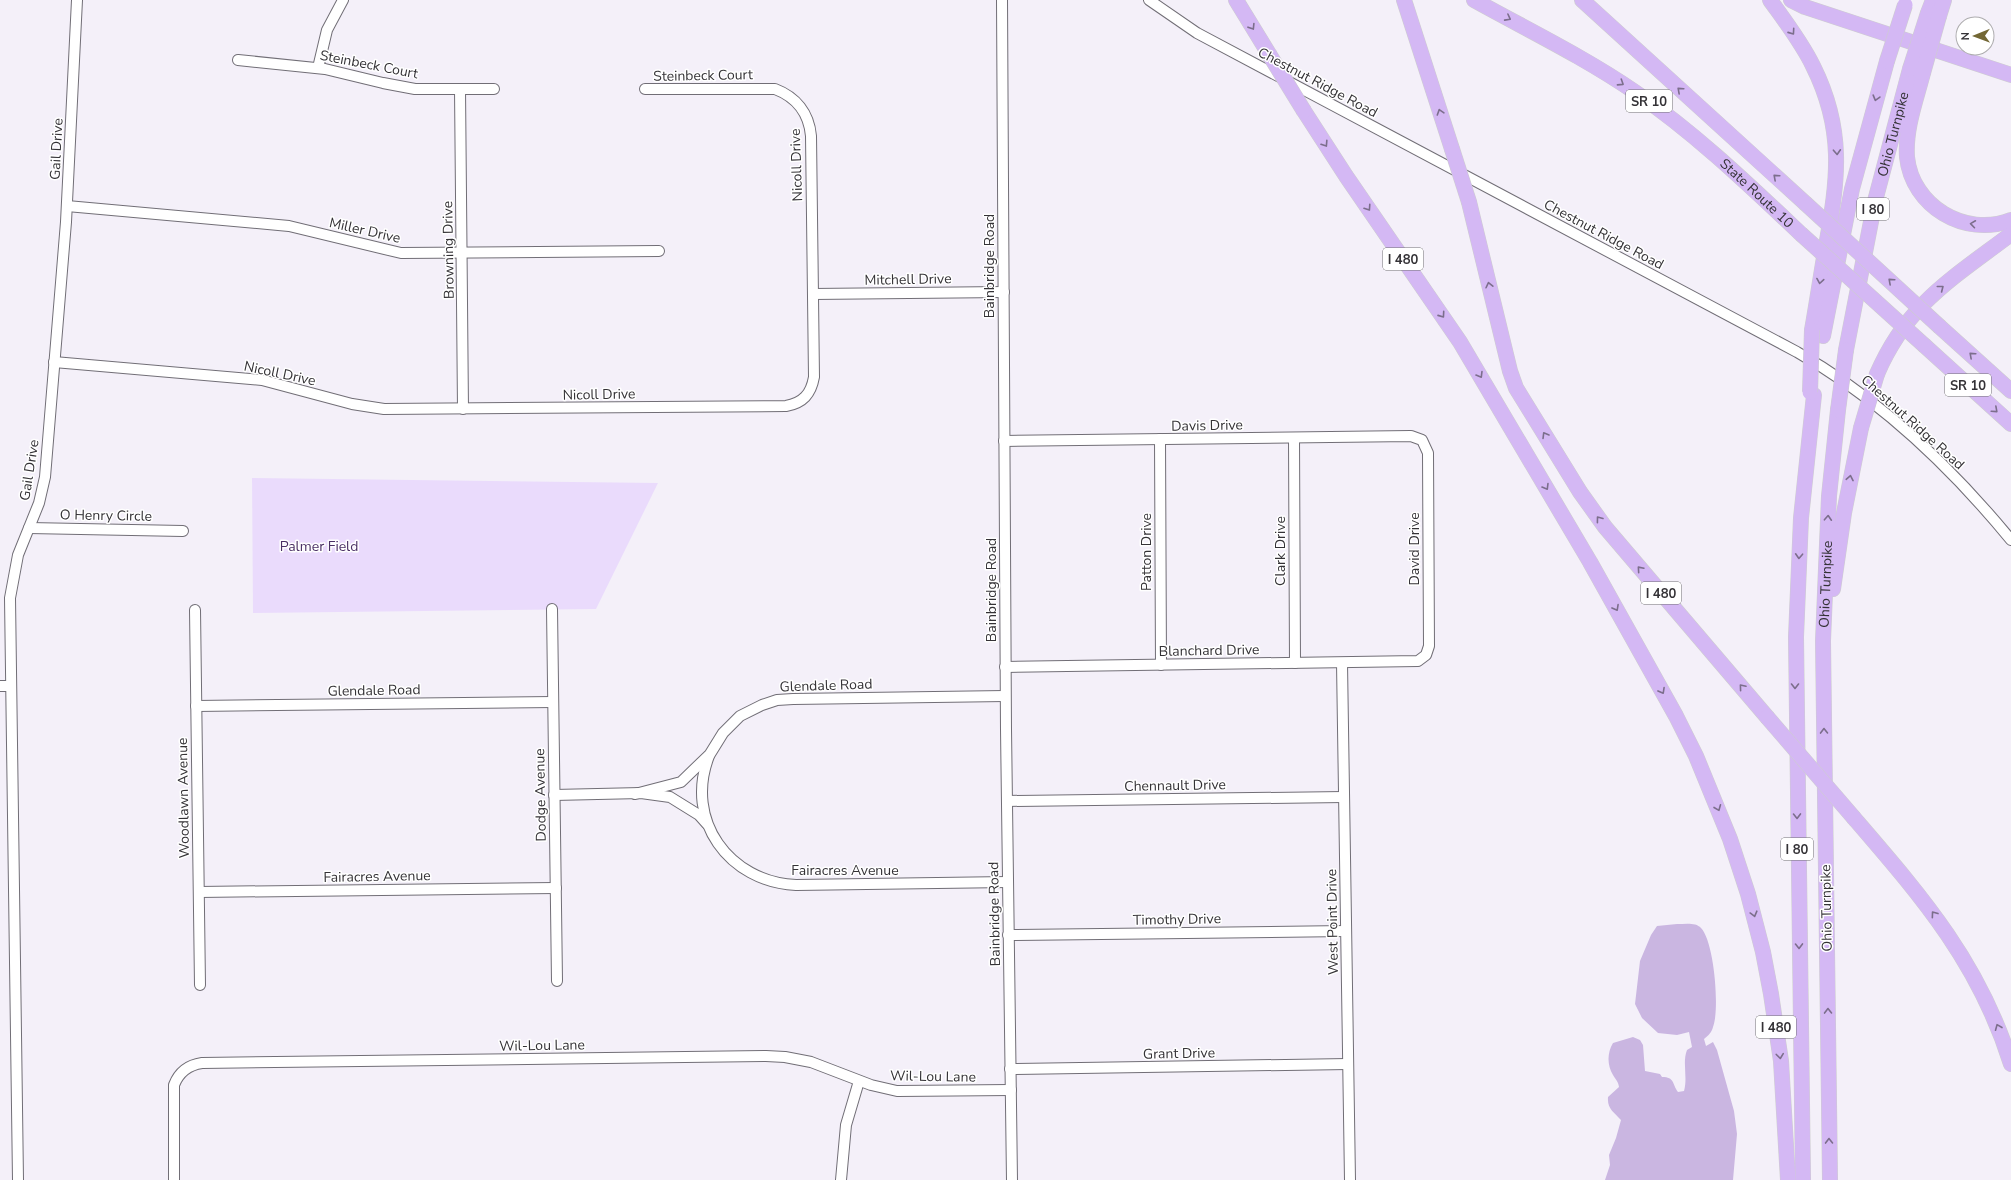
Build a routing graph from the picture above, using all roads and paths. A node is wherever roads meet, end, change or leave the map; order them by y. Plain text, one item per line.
1 (77, 0) edge
2 (343, 0) edge
3 (1002, 0) edge
4 (1149, 0) edge
5 (1236, 0) edge
6 (1404, 0) edge
7 (1474, 0) edge
8 (1582, 0) edge
9 (1770, 0) edge
10 (1791, 0) edge
11 (1804, 0) edge
12 (1944, 0) edge
13 (1905, 3) edge
14 (1933, 10) edge
15 (238, 60) dead end
16 (318, 68) junction
17 (2011, 68) edge
18 (1917, 71) junction
19 (2011, 75) edge
20 (762, 88) joint
21 (460, 89) junction
22 (494, 89) dead end
23 (645, 89) dead end
24 (67, 206) junction
25 (2011, 220) edge
26 (2011, 234) edge
27 (659, 251) dead end
28 (462, 253) junction
29 (1004, 292) junction
30 (813, 294) junction
31 (1818, 333) junction
32 (54, 362) junction
33 (2011, 391) edge
34 (464, 409) junction
35 (2011, 424) edge
36 (1411, 436) joint
37 (1294, 438) junction
38 (1160, 439) junction
39 (1004, 441) junction
40 (29, 528) junction
41 (183, 531) dead end
42 (2011, 540) edge
43 (552, 609) dead end
44 (194, 610) dead end
45 (1823, 641) junction
46 (1412, 662) joint
47 (1342, 663) junction
48 (1295, 664) junction
49 (1161, 665) junction
50 (1005, 667) junction
51 (0, 686) edge
52 (11, 686) junction
53 (1006, 696) junction
54 (553, 702) junction
55 (196, 706) junction
56 (710, 754) junction
57 (554, 794) junction
58 (635, 794) junction
59 (1344, 797) junction
60 (1007, 801) junction
61 (708, 824) junction
62 (1008, 882) junction
63 (556, 888) junction
64 (199, 892) junction
65 (1346, 930) junction
66 (1008, 935) junction
67 (557, 981) dead end
68 (200, 985) dead end
69 (1348, 1064) junction
70 (2011, 1064) edge
71 (1010, 1069) junction
72 (859, 1081) junction
73 (1011, 1090) junction
74 (18, 1180) edge
75 (174, 1180) edge
76 (841, 1180) edge
77 (1012, 1180) edge
78 (1350, 1180) edge
79 (1788, 1180) edge
80 (1803, 1180) edge
81 (1830, 1180) edge

1 - 24 street, Gail Drive
2 - 16 street
3 - 29 street, Bainbridge Road
4 - 42 street, Chestnut Ridge Road
5 -> 79 highway, I 480, bridge
70 -> 6 highway, I 480, bridge
7 -> 35 highway, State Route 10 / SR 10, bridge
33 -> 8 highway, State Route 10 / SR 10, bridge
9 -> 31 highway
10 - 19 highway
11 - 17 highway
12 - 14 highway
13 -> 31 highway, Ohio Turnpike / I 80, bridge
14 - 18 highway, bridge
15 - 16 street, Steinbeck Court
16 - 21 street, Steinbeck Court
25 -> 18 highway
45 -> 18 highway, Ohio Turnpike / I 80, bridge
20 - 23 street, Steinbeck Court
20 - 30 street, Nicoll Drive
21 - 22 street, Steinbeck Court
21 - 28 street, Browning Drive
24 - 28 street, Miller Drive
24 - 32 street, Gail Drive
45 -> 26 highway, bridge
27 - 28 street, Miller Drive
28 - 34 street, Browning Drive
29 - 30 street, Mitchell Drive
29 - 39 street, Bainbridge Road
30 - 34 street, Nicoll Drive
31 -> 80 highway, Ohio Turnpike / I 80
32 - 34 street, Nicoll Drive
32 - 40 street, Gail Drive
36 - 37 street, Davis Drive
36 - 46 street, David Drive
37 - 38 street, Davis Drive
37 - 48 street, Clark Drive
38 - 39 street, Davis Drive
38 - 49 street, Patton Drive
39 - 50 street, Bainbridge Road
40 - 41 street, O Henry Circle
40 - 52 street, Gail Drive
43 - 54 street, Dodge Avenue
44 - 55 street, Woodlawn Avenue
81 -> 45 highway, Ohio Turnpike / I 80
46 - 47 street, Blanchard Drive
47 - 48 street, Blanchard Drive
47 - 59 street, West Point Drive
48 - 49 street, Blanchard Drive
49 - 50 street, Blanchard Drive
50 - 53 street, Bainbridge Road
51 - 52 street
52 - 74 street, Gail Drive
53 - 56 street, Glendale Road
53 - 60 street, Bainbridge Road
54 - 55 street, Glendale Road
54 - 57 street, Dodge Avenue
55 - 64 street, Woodlawn Avenue
56 - 58 street, Glendale Road
56 - 61 street, Fairacres Avenue
57 - 58 street, Fairacres Avenue
57 - 63 street, Dodge Avenue
58 - 61 street, Fairacres Avenue
59 - 60 street, Chennault Drive
59 - 65 street, West Point Drive
60 - 62 street, Bainbridge Road
61 - 62 street, Fairacres Avenue
62 - 66 street, Bainbridge Road
63 - 64 street, Fairacres Avenue
63 - 67 street, Dodge Avenue
64 - 68 street, Woodlawn Avenue
65 - 66 street, Timothy Drive
65 - 69 street, West Point Drive
66 - 71 street, Bainbridge Road
69 - 71 street, Grant Drive
69 - 78 street, West Point Drive
71 - 73 street, Bainbridge Road
72 - 73 street, Wil-Lou Lane
72 - 75 street, Wil-Lou Lane
72 - 76 street
73 - 77 street, Bainbridge Road

